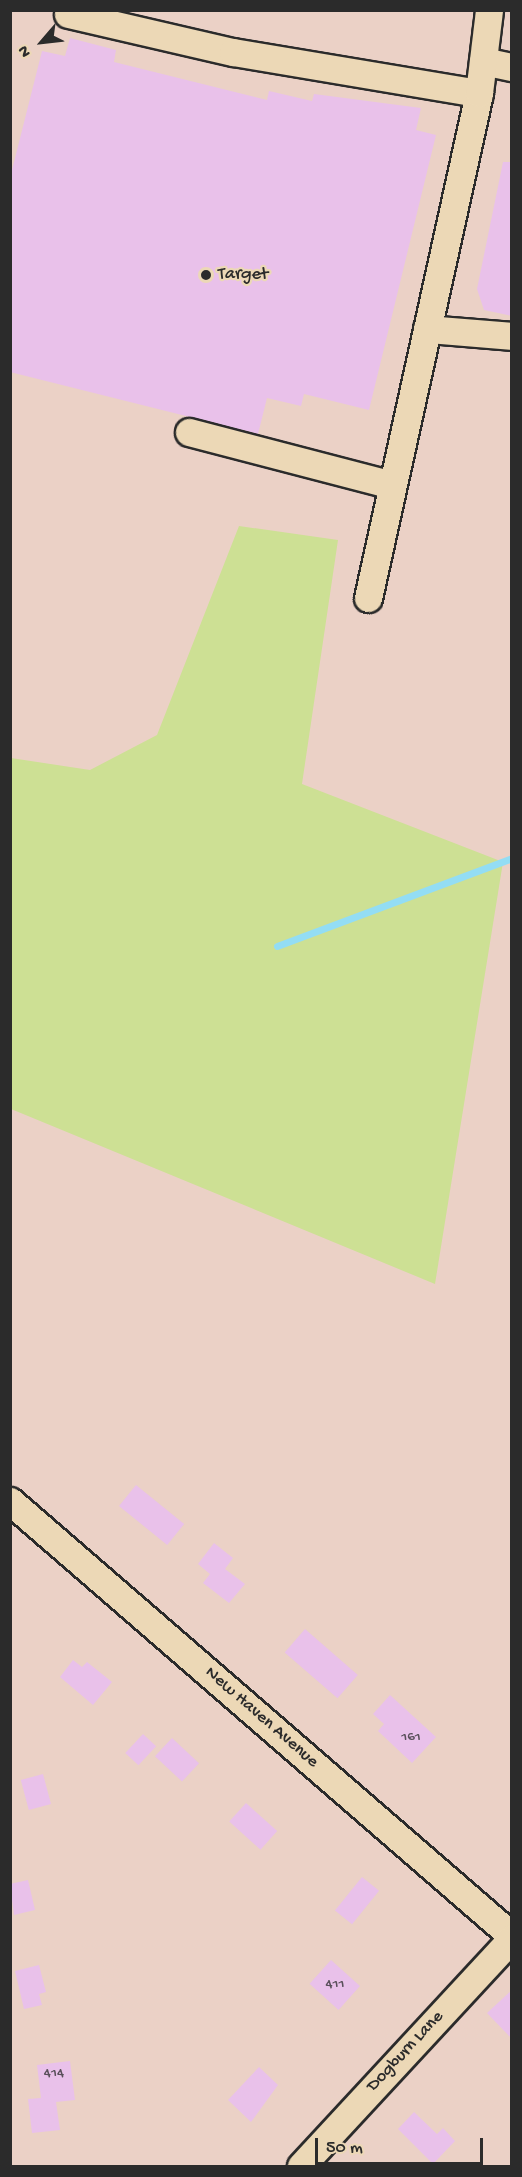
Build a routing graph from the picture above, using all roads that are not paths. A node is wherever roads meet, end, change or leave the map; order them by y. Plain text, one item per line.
1 (489, 10) edge
2 (68, 14) dead end
3 (483, 61) junction
4 (512, 67) edge
5 (479, 93) junction
6 (427, 329) junction
7 (512, 336) edge
8 (189, 432) dead end
9 (389, 484) junction
10 (368, 598) dead end
11 (10, 1501) edge
12 (512, 1937) edge
13 (301, 2166) edge

1 - 3 street
2 - 5 street
3 - 4 street
3 - 5 street
5 - 6 street
6 - 7 street
6 - 9 street
8 - 9 street
9 - 10 street
11 - 12 street, New Haven Avenue
12 - 13 street, Dogburn Lane

